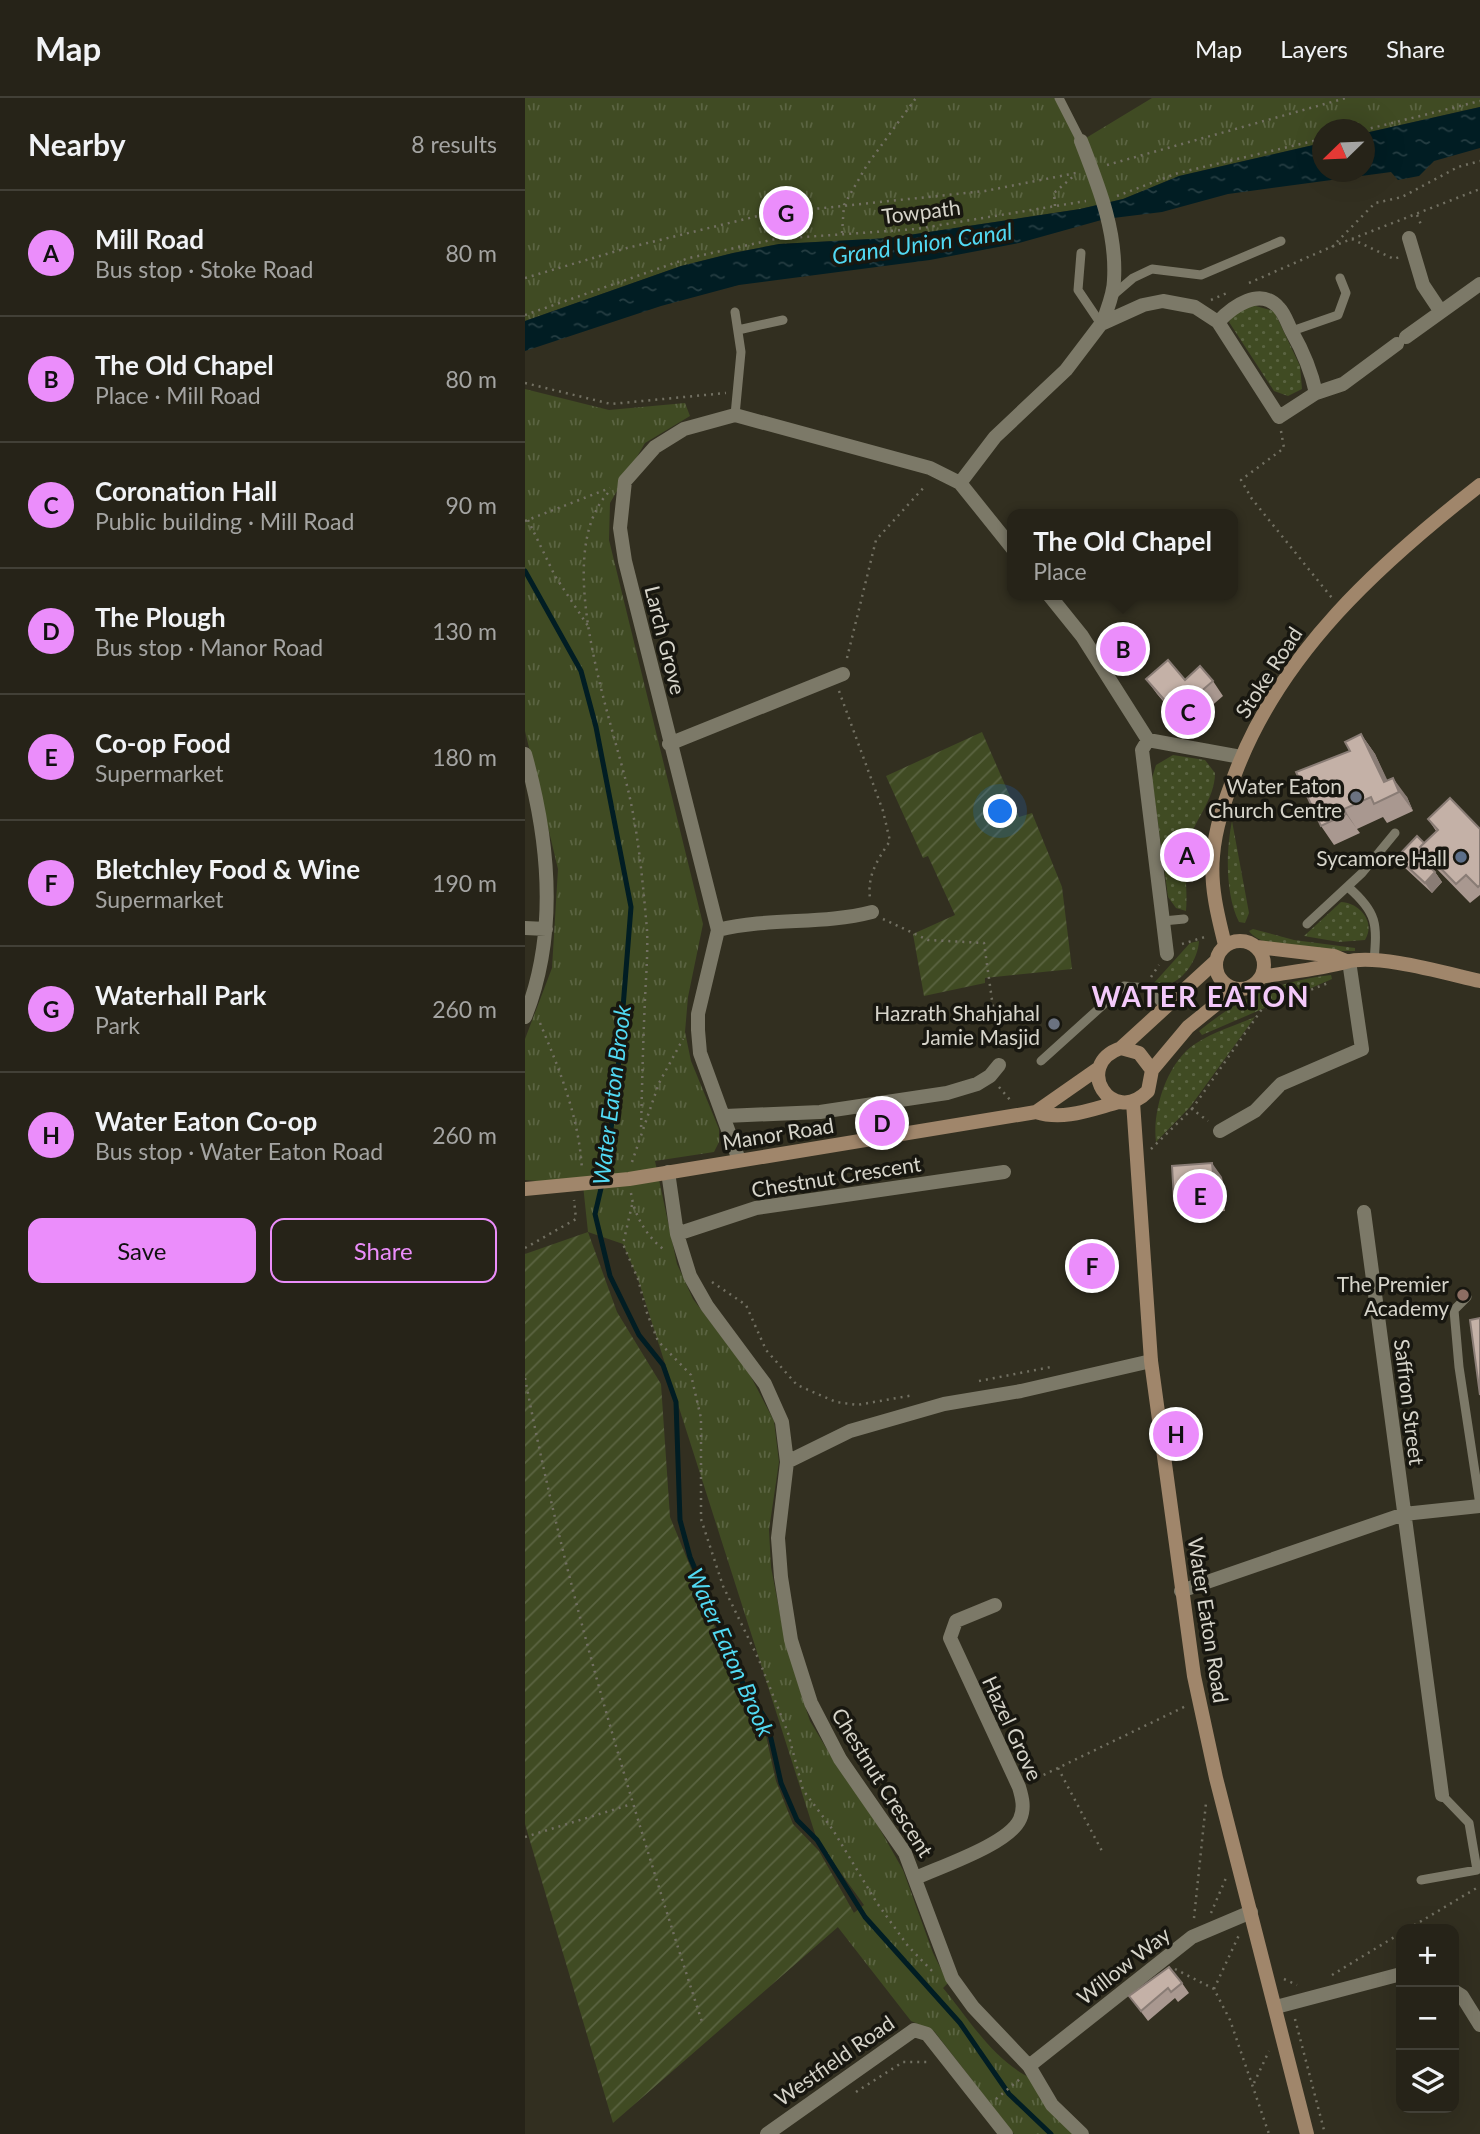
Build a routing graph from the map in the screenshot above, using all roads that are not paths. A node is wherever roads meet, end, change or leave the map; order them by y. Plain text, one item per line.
1 (1059, 98) edge
2 (1081, 141) joint
3 (1409, 238) dead end
4 (1281, 241) dead end
5 (1080, 253) dead end
6 (1340, 278) dead end
7 (1480, 284) edge
8 (1110, 298) junction
9 (735, 312) dead end
10 (1441, 312) junction
11 (783, 320) dead end
12 (1217, 322) junction
13 (1102, 323) junction
14 (738, 330) junction
15 (1292, 331) junction
16 (1316, 393) junction
17 (735, 415) junction
18 (960, 483) junction
19 (1480, 485) edge
20 (1007, 542) edge
21 (1053, 600) edge
22 (839, 676) road end
23 (1148, 740) junction
24 (669, 744) junction
25 (525, 754) edge
26 (1241, 757) junction
27 (1395, 833) dead end
28 (1347, 887) junction
29 (872, 912) road end
30 (1184, 919) dead end
31 (1163, 921) junction
32 (1307, 924) dead end
33 (525, 928) edge
34 (545, 929) junction
35 (719, 930) junction
36 (1225, 945) junction
37 (1257, 947) junction
38 (1167, 954) dead end
39 (1216, 961) junction
40 (1348, 961) junction
41 (1374, 962) junction
42 (1261, 977) junction
43 (1480, 981) edge
44 (1234, 989) junction
45 (1165, 1007) junction
46 (525, 1017) edge
47 (1121, 1048) junction
48 (1041, 1061) dead end
49 (1099, 1068) junction
50 (994, 1070) road end
51 (1152, 1070) junction
52 (1126, 1102) junction
53 (1029, 1113) junction
54 (725, 1116) junction
55 (1220, 1131) road end
56 (740, 1160) junction
57 (668, 1172) junction
58 (1004, 1172) dead end
59 (525, 1189) edge
60 (1364, 1212) dead end
61 (677, 1234) junction
62 (1467, 1297) dead end
63 (1151, 1360) junction
64 (787, 1462) junction
65 (1480, 1505) edge
66 (1404, 1514) junction
67 (1181, 1591) junction
68 (995, 1605) dead end
69 (1442, 1795) joint
70 (916, 1878) junction
71 (1421, 1881) dead end
72 (1251, 1912) junction
73 (1396, 1975) edge
74 (1459, 1994) edge
75 (1283, 2005) junction
76 (1479, 2021) edge
77 (1027, 2070) junction
78 (767, 2134) edge
79 (1006, 2134) edge
80 (1082, 2134) edge
81 (1307, 2134) edge

1 - 2 lane
2 - 8 street
3 - 10 street
4 - 8 lane
5 - 13 lane
6 - 15 lane
7 - 10 street
8 - 13 street
9 - 14 lane
10 - 16 street
11 - 14 lane
12 - 13 street
12 - 15 street
12 - 16 street
13 - 18 street
14 - 17 lane
15 - 16 street
17 - 18 street
17 - 24 street, Larch Grove
18 - 20 street
19 - 26 street, Stoke Road
21 - 23 street
22 - 24 street
23 - 26 street
23 - 31 street
24 - 35 street, Larch Grove
25 - 34 street
26 - 36 street, Stoke Road
27 - 28 lane
28 - 32 lane
28 - 41 lane
29 - 35 street
30 - 31 lane
31 - 38 street
33 - 34 street
34 - 46 street
35 - 54 street, Larch Grove
36 - 37 street
36 - 39 street
37 - 40 street
37 - 42 street
39 - 44 street
39 - 45 street
40 - 41 street
40 - 42 street
40 - 55 street
41 - 43 street
42 - 44 street
44 - 51 street
45 - 47 street
45 - 48 lane
47 - 49 street
47 - 51 street
49 - 52 street
49 - 53 street, Manor Road
50 - 54 street
51 - 52 street
52 - 53 street, Manor Road
52 - 63 street, Water Eaton Road
53 - 56 street, Manor Road
54 - 56 street, Larch Grove
56 - 57 street, Manor Road
57 - 59 street, Manor Road
57 - 61 street, Chestnut Crescent
58 - 61 street, Chestnut Crescent
60 - 66 street, Saffron Street
61 - 64 street, Chestnut Crescent
62 - 65 lane
63 - 64 street
63 - 67 street, Water Eaton Road
64 - 70 street, Chestnut Crescent
65 - 66 street
66 - 67 street
66 - 69 street, Saffron Street
67 - 72 street, Water Eaton Road
68 - 70 street, Hazel Grove
69 - 71 lane
70 - 77 street
72 - 75 street, Water Eaton Road
72 - 77 street, Willow Way
73 - 75 street
74 - 76 street
75 - 81 street, Water Eaton Road
77 - 80 street
78 - 79 street, Westfield Road

